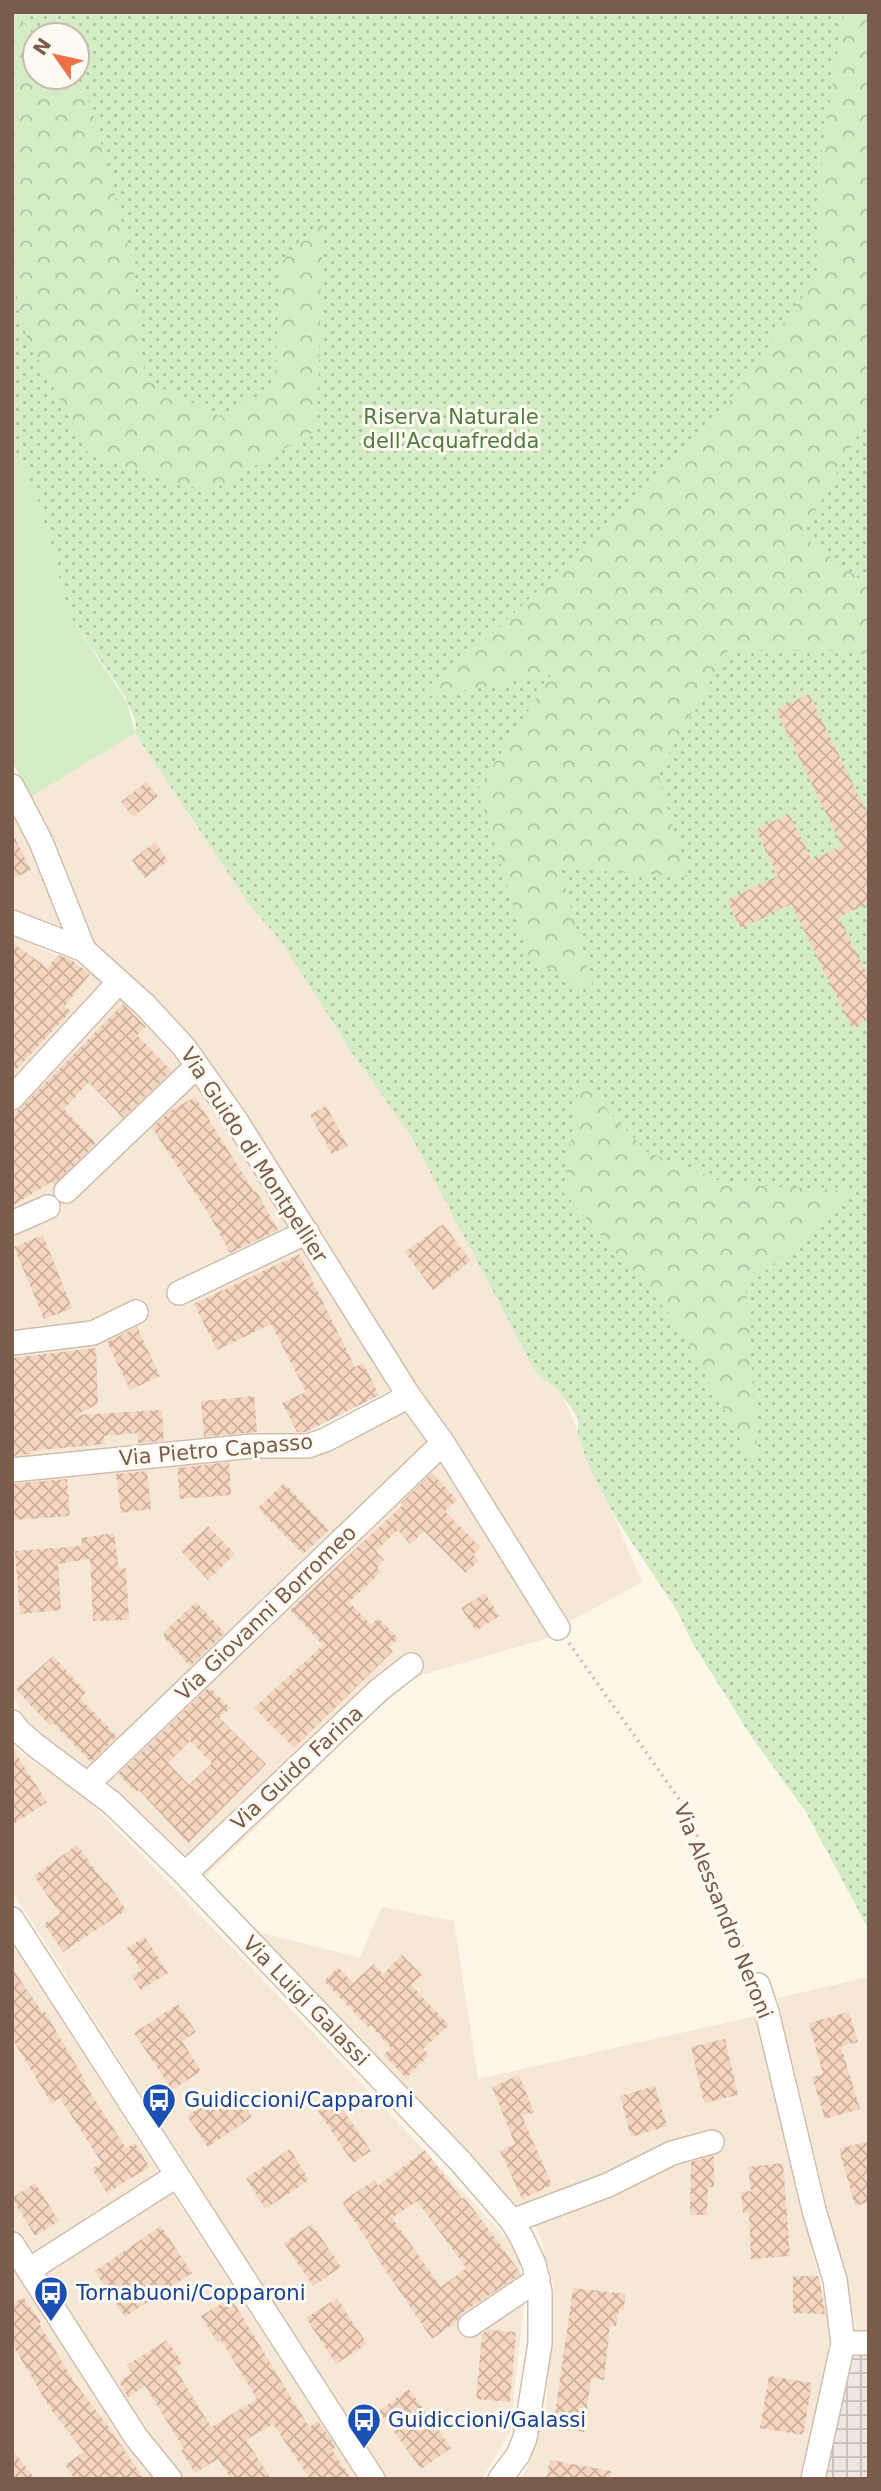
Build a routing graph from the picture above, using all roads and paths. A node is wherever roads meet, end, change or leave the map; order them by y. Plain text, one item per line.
1 (12, 786) edge
2 (12, 922) edge
3 (84, 950) junction
4 (119, 982) junction
5 (197, 1066) junction
6 (12, 1098) edge
7 (66, 1191) dead end
8 (48, 1207) dead end
9 (12, 1223) edge
10 (307, 1232) junction
11 (179, 1293) dead end
12 (136, 1312) dead end
13 (12, 1343) edge
14 (409, 1396) junction
15 (443, 1443) junction
16 (12, 1470) edge
17 (558, 1628) joint
18 (411, 1665) dead end
19 (12, 1722) edge
20 (89, 1783) junction
21 (185, 1874) junction
22 (12, 1919) edge
23 (758, 1985) joint
24 (712, 2142) dead end
25 (176, 2176) junction
26 (512, 2221) junction
27 (12, 2244) edge
28 (29, 2270) junction
29 (538, 2278) junction
30 (470, 2325) dead end
31 (844, 2343) junction
32 (869, 2343) edge
33 (170, 2479) edge
34 (373, 2479) edge
35 (500, 2479) edge
36 (813, 2479) edge

1 - 3 street
2 - 3 street, Via Guido di Montpellier
3 - 4 street, Via Guido di Montpellier
4 - 5 street, Via Guido di Montpellier
4 - 6 street
5 - 7 street
5 - 10 street, Via Guido di Montpellier
8 - 9 street
10 - 11 street
10 - 14 street, Via Guido di Montpellier
12 - 13 street
14 - 15 street, Via Guido di Montpellier
14 - 16 street, Via Pietro Capasso
15 - 17 street
15 - 20 street, Via Giovanni Borromeo
17 - 23 path, Via Alessandro Neroni
18 - 21 street, Via Guido Farina
19 - 20 street, Via Luigi Galassi
20 - 21 street, Via Luigi Galassi
21 - 26 street, Via Luigi Galassi
22 - 25 street
23 - 31 street, Via Alessandro Neroni
24 - 26 street
25 - 28 street
25 - 34 street
26 - 29 street, Via Luigi Galassi
27 - 28 street
28 - 33 street
29 - 30 street
29 - 35 street, Via Luigi Galassi
31 - 32 street
31 - 36 street, Via Alessandro Neroni

